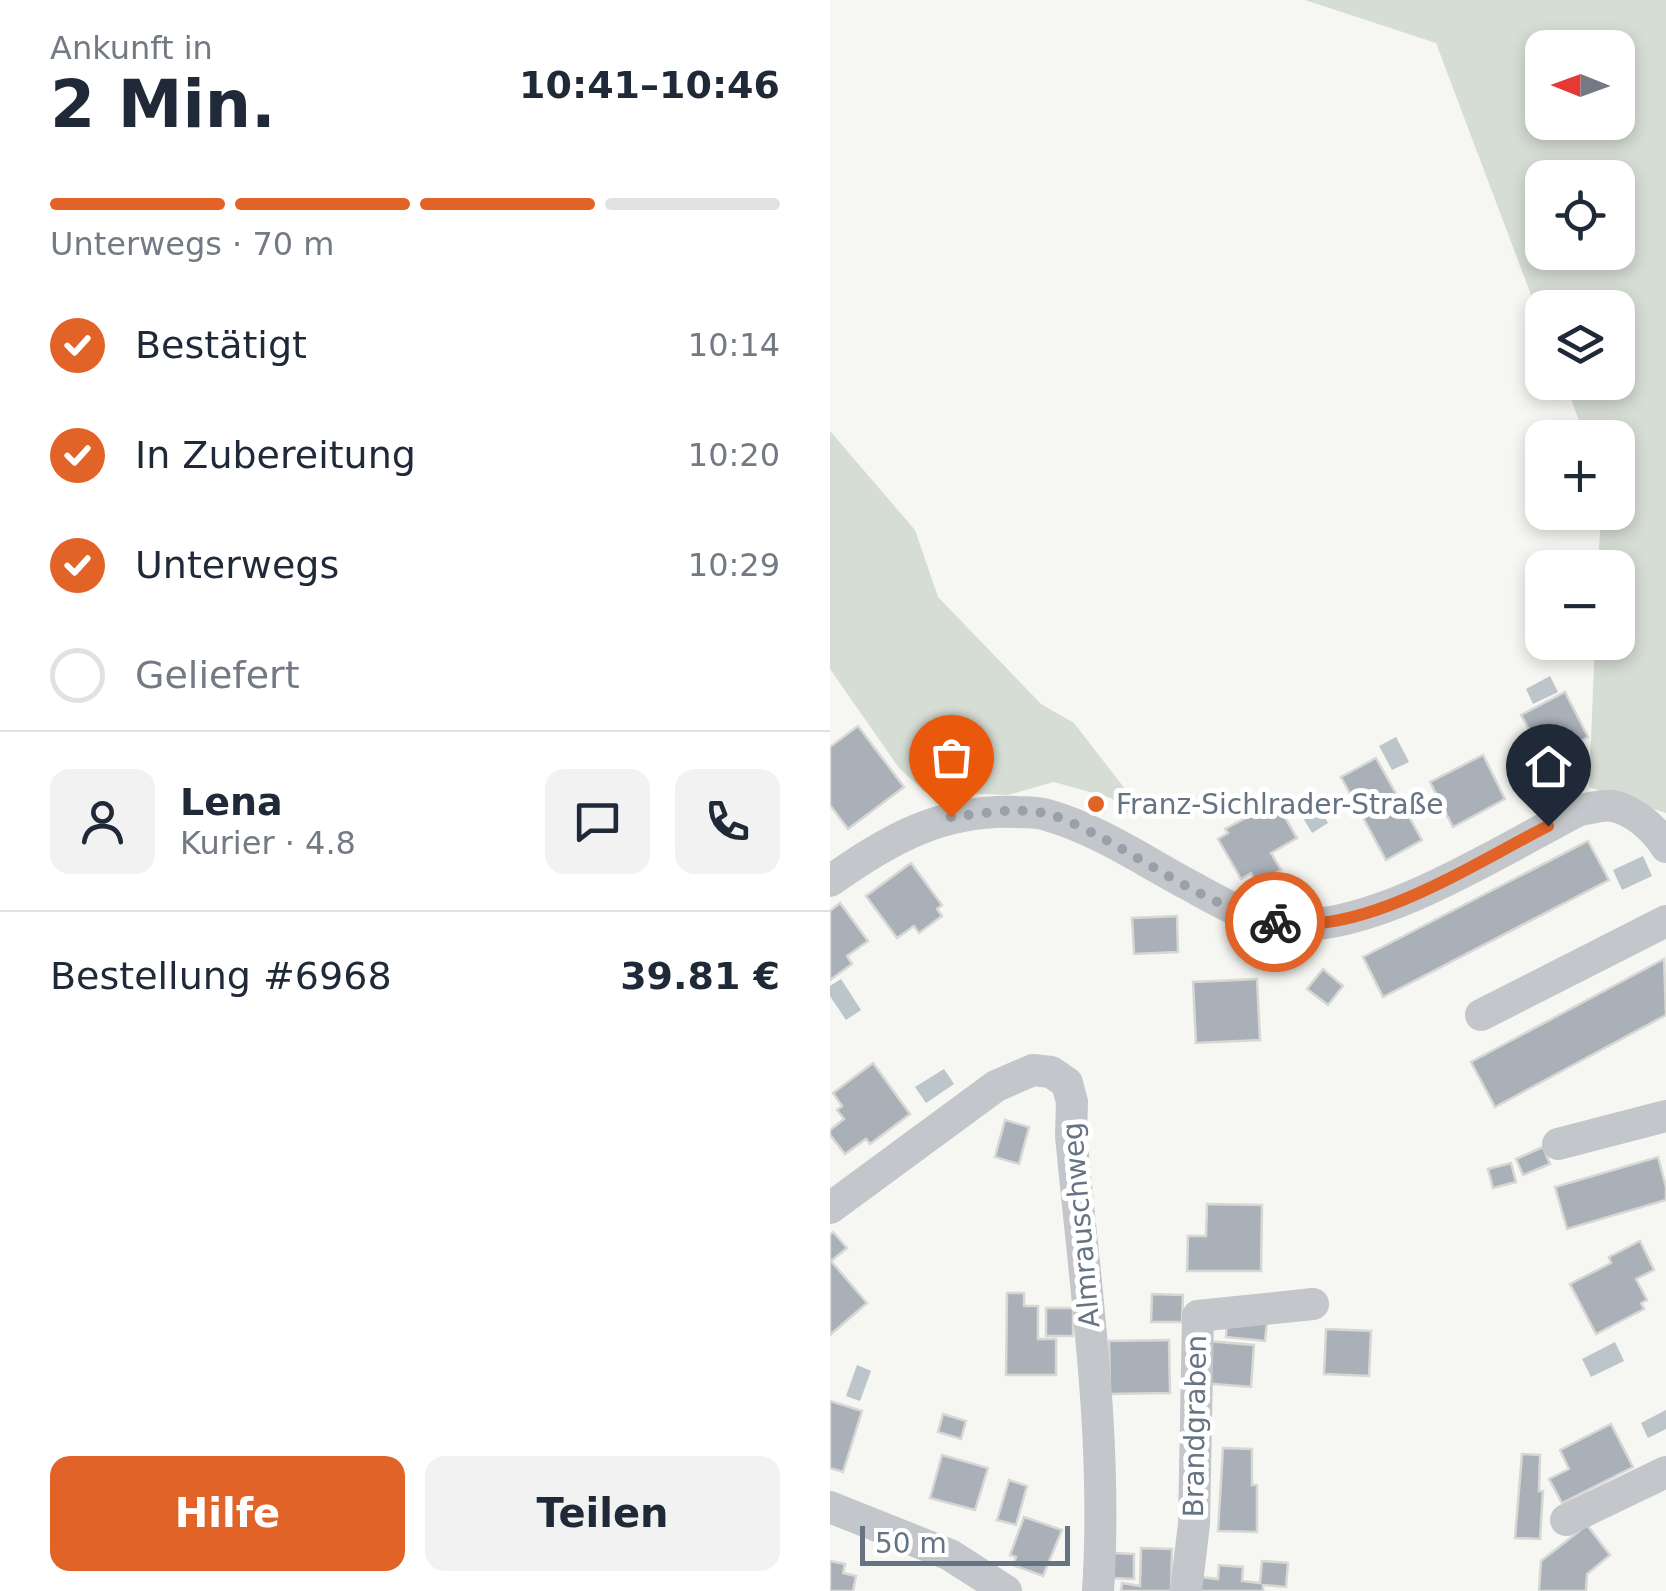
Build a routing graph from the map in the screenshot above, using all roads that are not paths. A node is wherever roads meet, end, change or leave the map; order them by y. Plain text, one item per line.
1 (1666, 847) edge
2 (830, 881) edge
3 (1666, 921) edge
4 (1481, 1015) dead end
5 (1666, 1116) edge
6 (1558, 1144) dead end
7 (830, 1208) edge
8 (1313, 1304) dead end
9 (1666, 1472) edge
10 (830, 1507) edge
11 (1566, 1520) dead end
12 (1006, 1591) edge
13 (1098, 1591) edge
14 (1186, 1591) edge

1 - 2 street
3 - 4 street
5 - 6 street
7 - 13 street, Almrauschweg
8 - 14 street, Brandgraben
9 - 11 street
10 - 12 street

